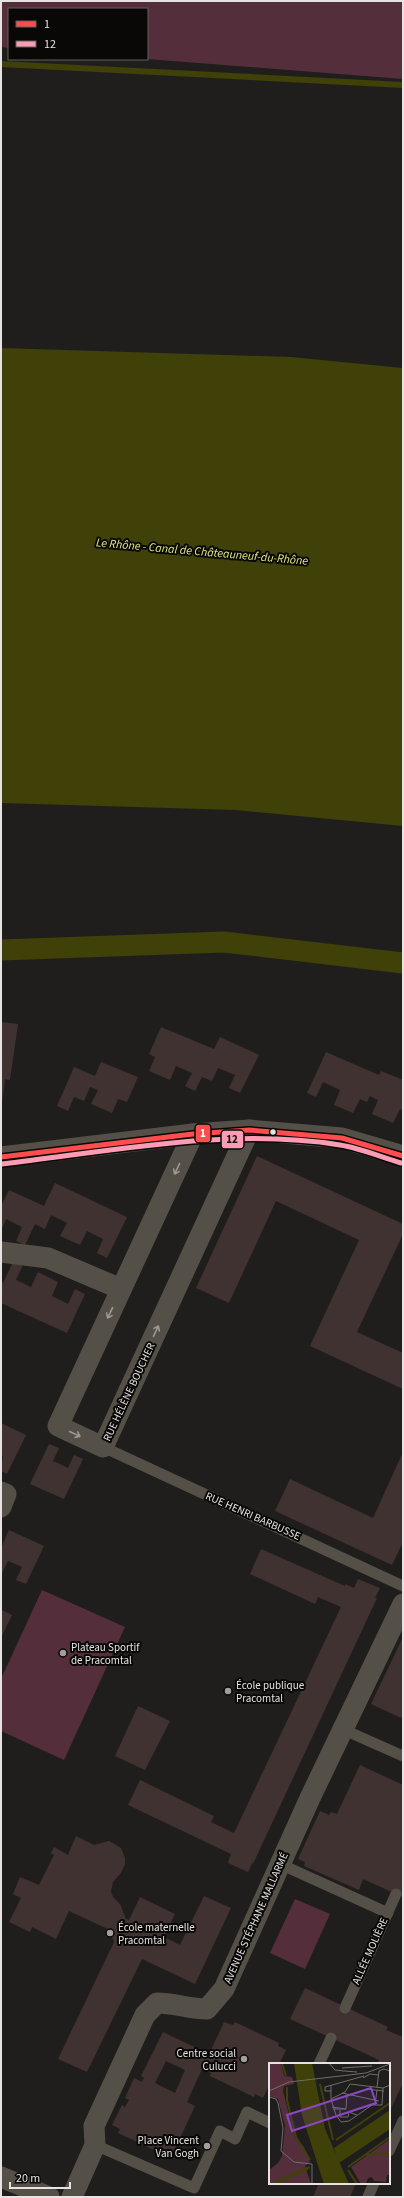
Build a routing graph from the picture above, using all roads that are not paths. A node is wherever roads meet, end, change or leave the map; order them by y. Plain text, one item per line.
1 (250, 1130) junction
2 (193, 1134) junction
3 (403, 1156) edge
4 (1, 1157) edge
5 (1, 1252) edge
6 (121, 1289) junction
7 (103, 1447) junction
8 (1, 1492) edge
9 (1, 1507) edge
10 (403, 1586) edge
11 (403, 1604) edge
12 (342, 1729) junction
13 (403, 1756) edge
14 (280, 1864) junction
15 (396, 1894) dead end
16 (388, 1913) junction
17 (345, 2008) dead end
18 (332, 2038) dead end
19 (320, 2063) edge
20 (403, 2121) edge
21 (269, 2123) edge
22 (95, 2145) junction
23 (390, 2149) edge
24 (1, 2176) edge
25 (374, 2184) edge
26 (49, 2197) edge
27 (72, 2197) edge
28 (368, 2197) edge

1 - 2 street
1 - 3 street
7 -> 1 street, RUE HÉLÈNE BOUCHER
2 - 4 street
2 -> 6 street, RUE HÉLÈNE BOUCHER
5 - 6 street
6 -> 7 street, RUE HÉLÈNE BOUCHER
7 - 10 lane, RUE HENRI BARBUSSE
8 - 9 street
11 - 12 street, AVENUE STÉPHANE MALLARMÉ
12 - 13 lane
12 - 14 street, AVENUE STÉPHANE MALLARMÉ
14 - 16 lane
14 - 22 street, AVENUE STÉPHANE MALLARMÉ
15 - 16 lane, ALLÉE MOLIÈRE
16 - 17 lane, ALLÉE MOLIÈRE
18 - 19 lane
20 - 23 lane
21 - 22 lane
22 - 27 street, AVENUE STÉPHANE MALLARMÉ
24 - 26 street
25 - 28 lane

